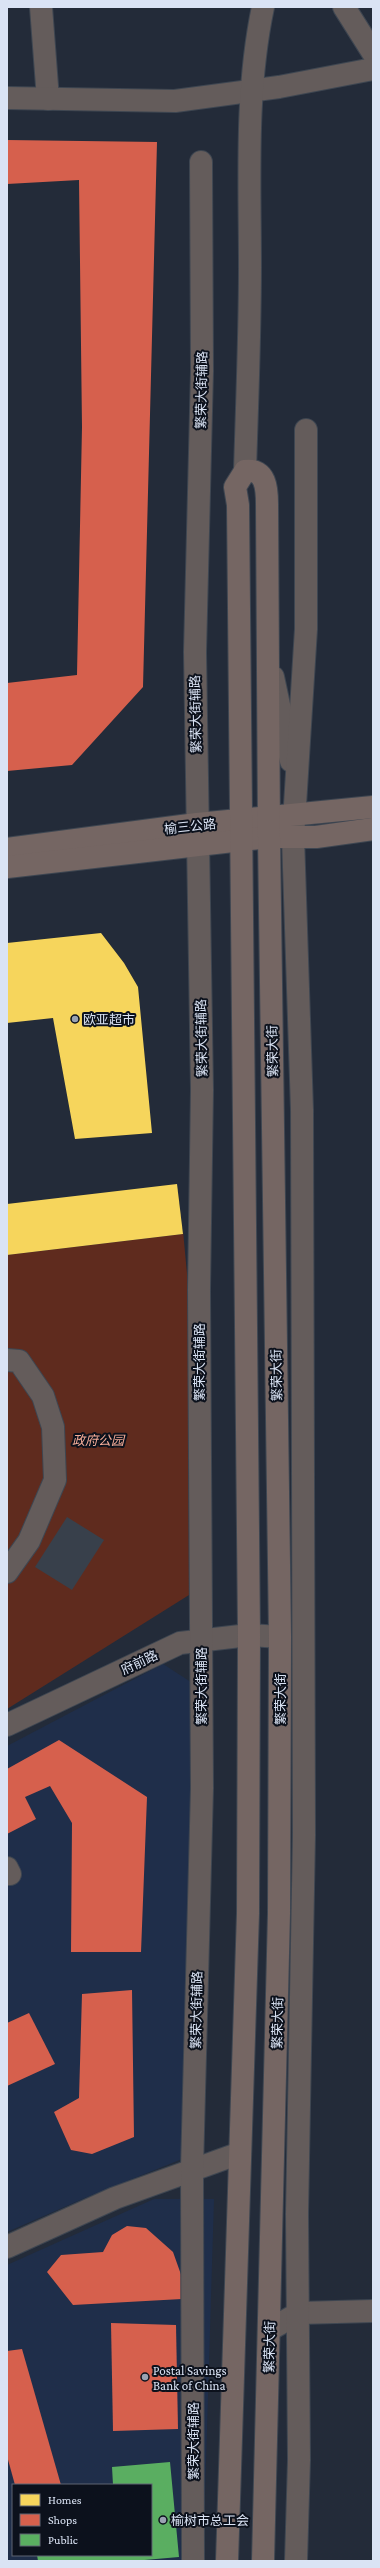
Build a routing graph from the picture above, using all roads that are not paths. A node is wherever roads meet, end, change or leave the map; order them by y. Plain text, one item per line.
1 (41, 7) edge
2 (263, 7) edge
3 (344, 7) edge
4 (373, 53) edge
5 (373, 69) edge
6 (253, 90) junction
7 (7, 98) edge
8 (48, 99) junction
9 (201, 162) dead end
10 (306, 430) dead end
11 (245, 471) junction
12 (268, 653) junction
13 (296, 787) junction
14 (373, 806) edge
15 (295, 815) junction
16 (269, 828) junction
17 (373, 829) edge
18 (242, 830) junction
19 (197, 835) junction
20 (293, 837) junction
21 (7, 849) edge
22 (7, 867) edge
23 (7, 1360) edge
24 (7, 1572) edge
25 (249, 1635) junction
26 (280, 1637) junction
27 (201, 1640) junction
28 (7, 1725) edge
29 (240, 2153) junction
30 (192, 2169) junction
31 (7, 2247) edge
32 (373, 2311) edge
33 (299, 2313) junction
34 (269, 2330) junction
35 (193, 2561) edge
36 (227, 2561) edge
37 (263, 2561) edge
38 (296, 2561) edge

1 - 8 street
2 - 6 street
3 - 4 street
5 - 6 street
6 - 8 street
6 - 11 street
7 - 8 street
9 - 19 street, 繁荣大街辅路
10 - 13 street
11 - 12 main road, 繁荣大街
11 - 18 main road
12 - 13 street
12 - 16 main road, 繁荣大街
13 - 15 street
14 - 15 main road, 榆三公路
15 - 16 main road, 榆三公路
15 - 20 street
16 - 18 main road, 榆三公路
16 - 20 main road, 榆三公路
16 - 26 main road, 繁荣大街
17 - 20 main road, 榆三公路
18 - 19 main road, 榆三公路
18 - 25 main road
19 - 21 main road, 榆三公路
19 - 22 main road, 榆三公路
19 - 27 street, 繁荣大街辅路
20 - 33 street
23 - 24 street
25 - 26 street, 府前路
25 - 27 street, 府前路
25 - 29 main road
26 - 34 main road, 繁荣大街
27 - 28 street, 府前路
27 - 30 street, 繁荣大街辅路
29 - 30 street
29 - 36 main road
30 - 31 street
30 - 35 street, 繁荣大街辅路
32 - 33 street
33 - 34 street
33 - 38 street
34 - 37 main road, 繁荣大街

